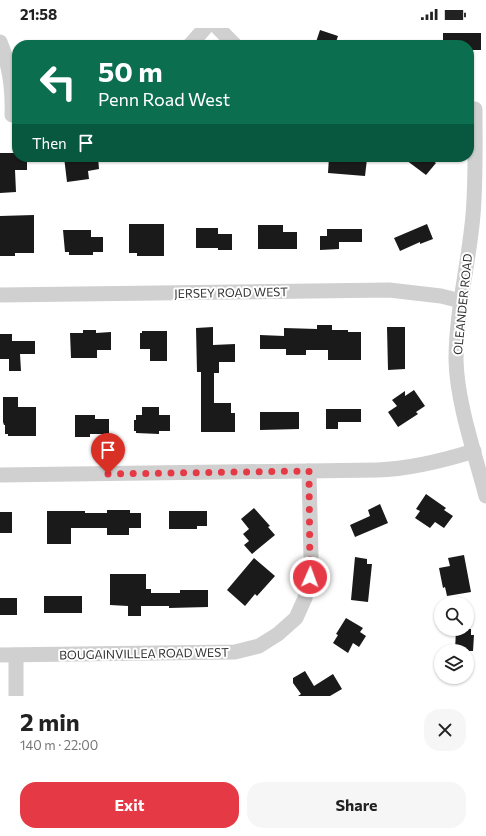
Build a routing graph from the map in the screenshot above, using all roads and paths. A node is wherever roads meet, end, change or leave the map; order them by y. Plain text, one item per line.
1 (205, 28) edge
2 (218, 28) edge
3 (194, 40) edge
4 (231, 40) edge
5 (0, 42) edge
6 (12, 86) edge
7 (12, 102) edge
8 (477, 108) edge
9 (10, 115) edge
10 (0, 295) edge
11 (461, 301) junction
12 (474, 451) junction
13 (309, 471) junction
14 (0, 475) edge
15 (486, 496) edge
16 (0, 655) edge
17 (16, 655) junction
18 (16, 696) edge

1 - 3 street
2 - 4 street
5 - 6 street
7 - 9 street
8 - 11 street, OLEANDER ROAD
10 - 11 street, JERSEY ROAD WEST
11 - 12 street, OLEANDER ROAD
12 - 13 street
12 - 15 street, OLEANDER ROAD
13 - 14 street
13 - 17 street, BOUGAINVILLEA ROAD WEST
16 - 17 street, BOUGAINVILLEA ROAD WEST
17 - 18 street

